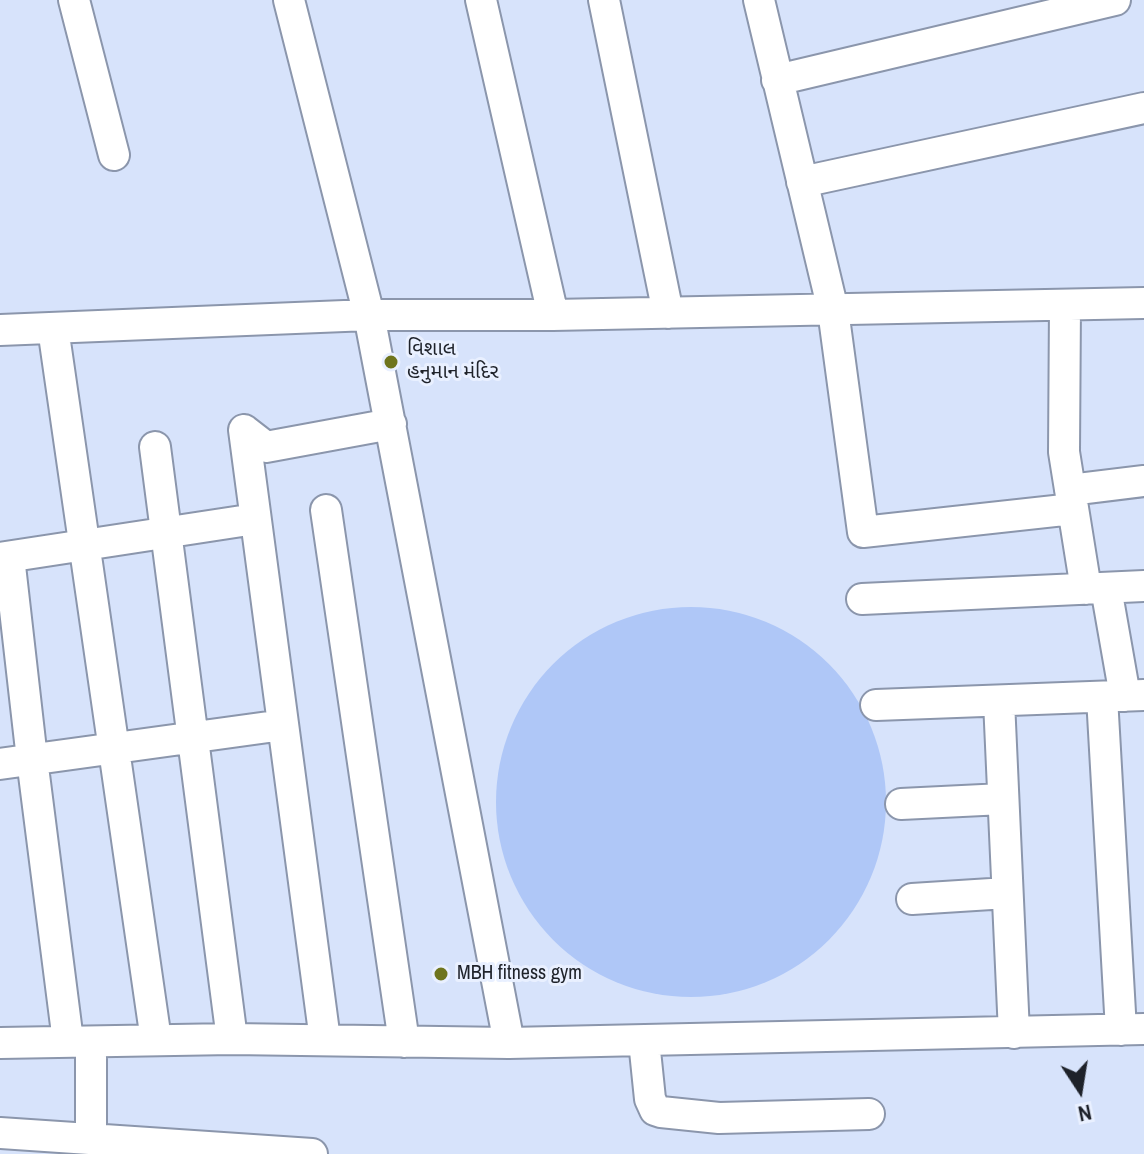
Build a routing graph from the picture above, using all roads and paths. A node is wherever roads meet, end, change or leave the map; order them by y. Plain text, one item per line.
1 (74, 0) edge
2 (289, 0) edge
3 (481, 0) edge
4 (604, 0) edge
5 (759, 0) edge
6 (1115, 0) edge
7 (777, 80) junction
8 (1144, 108) edge
9 (114, 155) dead end
10 (802, 182) junction
11 (1144, 303) edge
12 (1065, 305) junction
13 (833, 310) junction
14 (668, 313) junction
15 (369, 315) junction
16 (553, 315) junction
17 (53, 328) junction
18 (0, 330) edge
19 (391, 424) junction
20 (155, 447) dead end
21 (1144, 481) edge
22 (1072, 499) junction
23 (326, 510) dead end
24 (255, 519) junction
25 (166, 531) junction
26 (85, 544) junction
27 (4, 557) edge
28 (1144, 586) edge
29 (1096, 588) junction
30 (862, 599) dead end
31 (1124, 696) edge
32 (999, 701) junction
33 (876, 705) dead end
34 (283, 725) junction
35 (193, 738) junction
36 (114, 748) junction
37 (32, 759) junction
38 (0, 764) edge
39 (1003, 799) junction
40 (901, 804) dead end
41 (1007, 893) junction
42 (912, 899) dead end
43 (1132, 1030) edge
44 (1014, 1033) junction
45 (1, 1036) edge
46 (232, 1039) junction
47 (156, 1040) junction
48 (325, 1040) junction
49 (644, 1041) junction
50 (80, 1042) junction
51 (404, 1042) junction
52 (509, 1043) junction
53 (869, 1114) dead end
54 (0, 1133) edge
55 (91, 1140) junction
56 (312, 1154) edge

1 - 9 street
2 - 15 street
3 - 16 street
4 - 14 street
5 - 7 street
6 - 7 street
7 - 10 street
8 - 10 street
10 - 13 street
11 - 12 street
12 - 13 street
12 - 22 street
13 - 14 street
13 - 22 street
14 - 16 street
15 - 16 street
15 - 17 street
15 - 19 street
17 - 18 street
17 - 26 street
19 - 24 street
19 - 52 street
20 - 25 street
21 - 22 street
22 - 29 street
23 - 51 street
24 - 25 street
24 - 34 street
25 - 26 street
25 - 35 street
26 - 27 street
26 - 36 street
27 - 37 street
28 - 29 street
29 - 30 street
29 - 31 street
31 - 32 street
31 - 43 street
32 - 33 street
32 - 39 street
34 - 35 street
34 - 48 street
35 - 36 street
35 - 46 street
36 - 37 street
36 - 47 street
37 - 38 street
37 - 50 street
39 - 40 street
39 - 41 street
41 - 42 street
41 - 44 street
43 - 44 street
44 - 49 street
45 - 50 street
46 - 47 street
46 - 48 street
47 - 50 street
48 - 51 street
49 - 52 street
49 - 53 street
50 - 55 street
51 - 52 street
54 - 55 street
55 - 56 street

